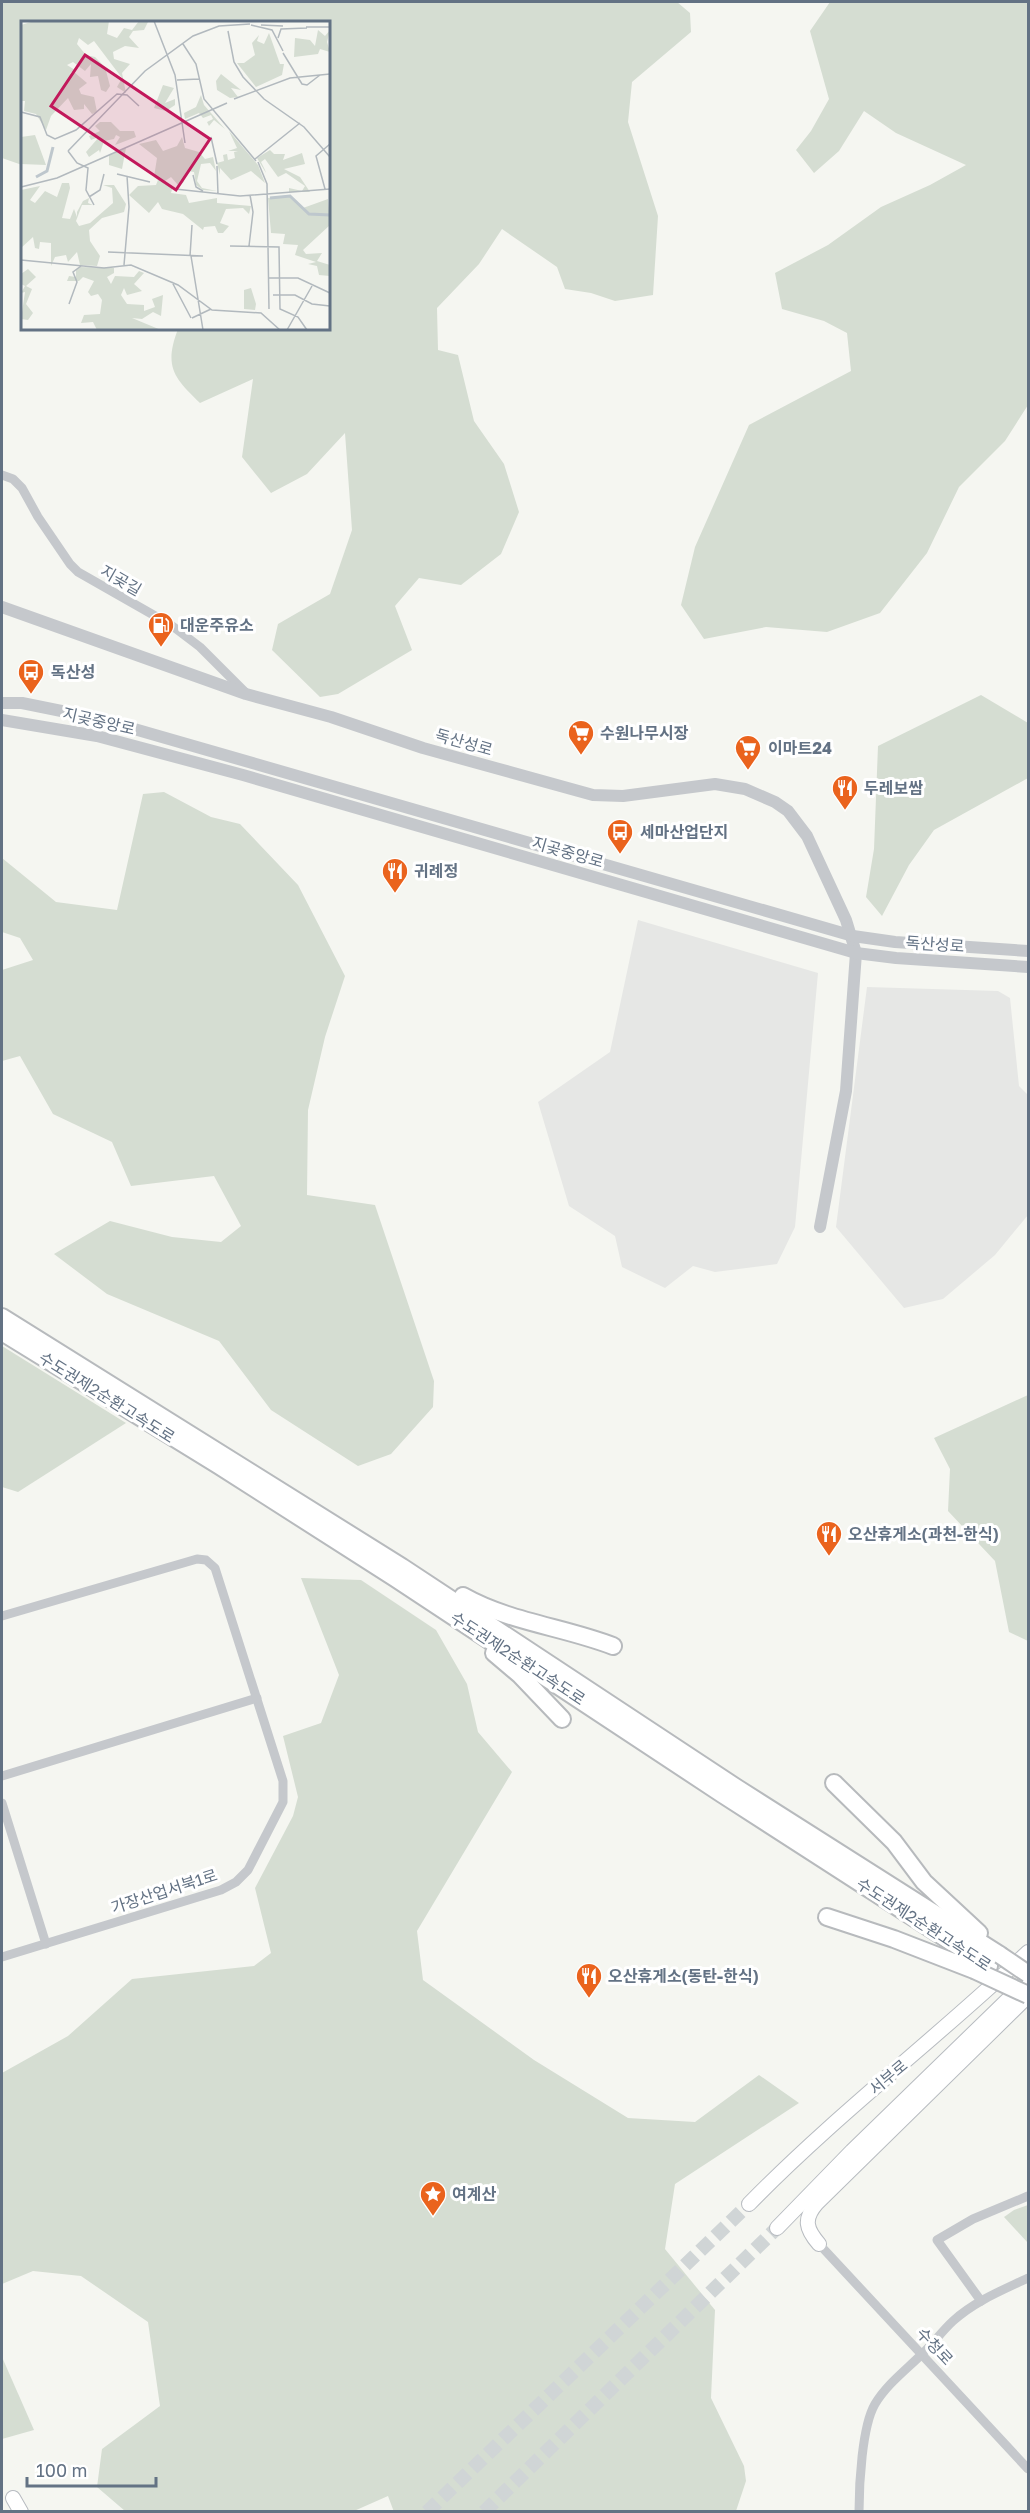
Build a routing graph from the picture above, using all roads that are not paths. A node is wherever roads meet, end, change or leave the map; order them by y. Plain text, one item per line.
1 (2, 475) edge
2 (2, 607) edge
3 (246, 694) junction
4 (2, 703) edge
5 (2, 720) edge
6 (853, 936) junction
7 (1029, 951) edge
8 (856, 953) junction
9 (1029, 967) edge
10 (820, 1227) dead end
11 (2, 1317) edge
12 (2, 1332) edge
13 (312, 1518) junction
14 (2, 1616) edge
15 (613, 1646) dead end
16 (257, 1698) junction
17 (562, 1719) dead end
18 (2, 1776) edge
19 (834, 1783) dead end
20 (2, 1803) edge
21 (827, 1917) dead end
22 (46, 1944) junction
23 (1029, 1952) edge
24 (2, 1958) edge
25 (987, 1964) junction
26 (1029, 1974) edge
27 (1029, 1980) edge
28 (1029, 1994) edge
29 (1029, 2196) edge
30 (749, 2204) tunnel mouth
31 (777, 2228) tunnel mouth
32 (819, 2244) joint
33 (1029, 2278) edge
34 (981, 2301) junction
35 (922, 2355) junction
36 (1029, 2469) edge
37 (860, 2511) edge

1 - 3 street, 지곶길
2 - 3 street, 독산성로
3 - 6 street, 독산성로
4 - 6 street, 지곶중앙로
5 - 8 street, 지곶중앙로
6 - 7 street, 독산성로
6 - 8 street, 독산성로
8 - 9 street, 독산성로
8 - 10 street
11 - 13 highway, 수도권제2순환고속도로
12 - 13 highway, 수도권제2순환고속도로
13 - 15 highway
13 - 17 highway
13 - 25 highway, 수도권제2순환고속도로
14 - 16 street, 가장산업서북1로
16 - 18 street
16 - 22 street, 가장산업서북1로
19 - 25 highway
20 - 22 street
21 - 25 highway
22 - 24 street, 가장산업서북1로
23 - 30 main road, 서부로
25 - 26 highway, 수도권제2순환고속도로, bridge
25 - 28 highway, bridge
27 - 31 main road, 서부로
28 - 32 main road
29 - 34 street
32 - 35 street, 수청로
33 - 34 street
34 - 35 street
35 - 36 street, 수청로
35 - 37 street

